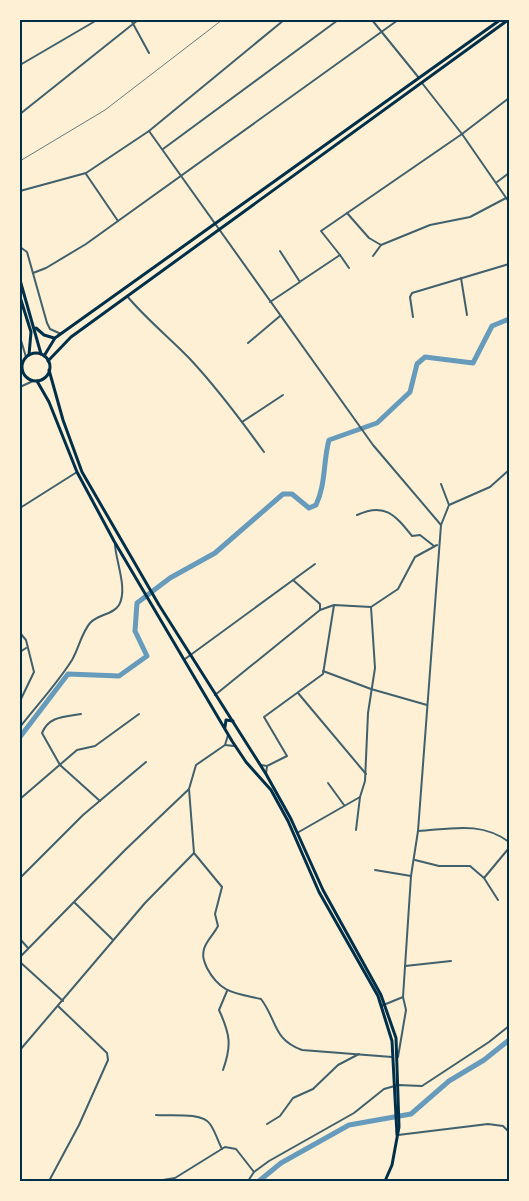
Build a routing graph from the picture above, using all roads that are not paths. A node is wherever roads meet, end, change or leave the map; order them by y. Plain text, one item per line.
1 (97, 20) edge
2 (131, 20) edge
3 (138, 20) edge
4 (284, 20) edge
5 (338, 20) edge
6 (372, 20) edge
7 (398, 20) edge
8 (500, 20) edge
9 (508, 20) edge
10 (134, 24) junction
11 (380, 32) junction
12 (149, 53) dead end
13 (20, 65) edge
14 (419, 78) junction
15 (422, 83) junction
16 (509, 98) edge
17 (20, 114) edge
18 (149, 130) junction
19 (462, 134) junction
20 (162, 149) junction
21 (86, 173) junction
22 (509, 173) edge
23 (182, 177) junction
24 (497, 182) junction
25 (20, 191) edge
26 (506, 198) junction
27 (509, 202) edge
28 (347, 212) junction
29 (118, 221) junction
30 (215, 223) junction
31 (220, 229) junction
32 (381, 245) junction
33 (20, 247) edge
34 (280, 251) dead end
35 (340, 255) junction
36 (373, 256) dead end
37 (509, 264) edge
38 (349, 268) dead end
39 (33, 273) junction
40 (460, 278) junction
41 (20, 280) edge
42 (300, 282) junction
43 (127, 296) junction
44 (20, 297) edge
45 (270, 302) junction
46 (467, 315) dead end
47 (280, 316) junction
48 (413, 316) dead end
49 (35, 328) junction
50 (61, 334) junction
51 (20, 336) edge
52 (55, 338) junction
53 (248, 343) dead end
54 (42, 355) junction
55 (27, 356) junction
56 (48, 361) junction
57 (21, 364) edge
58 (49, 370) junction
59 (35, 381) junction
60 (20, 388) edge
61 (283, 396) dead end
62 (242, 422) junction
63 (264, 452) dead end
64 (508, 471) edge
65 (77, 472) junction
66 (441, 484) dead end
67 (449, 505) junction
68 (20, 508) edge
69 (357, 515) dead end
70 (441, 525) junction
71 (114, 541) junction
72 (438, 545) junction
73 (434, 546) junction
74 (315, 564) dead end
75 (293, 580) junction
76 (334, 605) junction
77 (371, 607) junction
78 (320, 610) junction
79 (20, 633) edge
80 (27, 647) junction
81 (20, 652) edge
82 (191, 656) junction
83 (185, 659) junction
84 (323, 671) junction
85 (371, 688) junction
86 (298, 693) junction
87 (215, 695) junction
88 (20, 701) edge
89 (427, 705) junction
90 (81, 714) dead end
91 (139, 714) dead end
92 (235, 723) junction
93 (20, 727) edge
94 (225, 727) junction
95 (228, 733) junction
96 (225, 745) junction
97 (237, 748) junction
98 (146, 762) dead end
99 (60, 765) junction
100 (261, 765) junction
101 (267, 766) junction
102 (252, 768) junction
103 (266, 774) junction
104 (366, 774) junction
105 (328, 783) dead end
106 (189, 789) junction
107 (360, 797) junction
108 (20, 799) edge
109 (100, 801) junction
110 (344, 805) junction
111 (356, 830) dead end
112 (418, 831) junction
113 (296, 833) junction
114 (509, 842) edge
115 (509, 848) edge
116 (194, 853) junction
117 (414, 860) junction
118 (375, 870) dead end
119 (411, 876) junction
120 (20, 878) edge
121 (484, 878) junction
122 (498, 900) dead end
123 (75, 903) junction
124 (20, 939) edge
125 (113, 940) junction
126 (28, 948) junction
127 (20, 957) edge
128 (451, 961) dead end
129 (20, 962) edge
130 (406, 966) junction
131 (227, 991) junction
132 (403, 997) junction
133 (63, 1001) junction
134 (58, 1006) junction
135 (383, 1006) junction
136 (509, 1026) edge
137 (20, 1050) edge
138 (358, 1054) junction
139 (396, 1057) junction
140 (223, 1070) dead end
141 (396, 1085) junction
142 (156, 1115) dead end
143 (267, 1124) dead end
144 (509, 1132) edge
145 (398, 1135) junction
146 (222, 1149) junction
147 (254, 1172) junction
148 (48, 1181) edge
149 (158, 1181) edge
150 (248, 1181) edge
151 (385, 1181) edge

1 - 13 street
2 - 10 street
3 - 10 street
4 - 18 street
5 - 20 street
6 - 11 street
7 - 11 street
8 - 14 main road
9 - 15 main road
10 - 12 street
10 - 17 street
11 - 14 street
11 - 23 street
14 - 30 main road
15 - 19 street
15 - 31 main road
16 - 19 street
18 - 20 street
18 - 21 street
19 - 24 street
19 - 28 street
20 - 23 street
21 - 25 street
21 - 29 street
22 - 24 street
23 - 29 street
23 - 30 street
24 - 26 street
26 - 27 street
26 - 32 street
28 - 32 street
28 - 35 street
29 - 39 street
30 - 31 street
30 - 50 main road
31 - 43 main road
31 - 45 street
32 - 36 street
33 - 39 street
34 - 42 street
35 - 38 street
35 - 42 street
37 - 40 street
39 - 50 street
40 - 46 street
40 - 48 street
41 - 49 main road
42 - 45 street
43 - 56 main road
43 - 62 street
44 - 55 main road
45 - 47 street
47 - 53 street
47 - 70 street
49 - 52 main road
49 - 54 main road
50 - 52 main road
51 - 55 street
52 - 54 main road
54 - 55 main road
54 - 56 main road
55 - 57 main road
56 - 58 main road
57 - 59 main road
58 - 59 main road
58 - 82 main road
59 - 60 street
59 - 65 main road
61 - 62 street
62 - 63 street
64 - 67 street
65 - 68 street
65 - 71 main road
66 - 67 street
67 - 70 street
69 - 73 street
70 - 72 street
71 - 83 main road
71 - 93 street
72 - 73 street
72 - 89 street
73 - 77 street
74 - 75 street
75 - 78 street
75 - 82 street
76 - 77 street
76 - 78 street
76 - 84 street
77 - 85 street
78 - 87 street
79 - 80 street
80 - 81 street
80 - 88 street
82 - 83 street
82 - 87 main road
83 - 94 main road
84 - 85 street
84 - 86 street
85 - 89 street
85 - 104 street
86 - 101 street
86 - 104 street
87 - 92 main road
89 - 112 street
90 - 99 street
91 - 99 street
92 - 94 main road
92 - 100 main road
94 - 95 main road
95 - 96 street
95 - 97 main road
96 - 97 street
96 - 106 street
97 - 102 main road
98 - 109 street
99 - 108 street
99 - 109 street
100 - 101 street
100 - 102 main road
100 - 103 main road
101 - 103 street
102 - 113 main road
103 - 113 main road
104 - 107 street
105 - 110 street
106 - 116 street
106 - 123 street
107 - 110 street
107 - 111 street
109 - 120 street
110 - 113 street
112 - 114 street
112 - 117 street
113 - 135 main road
115 - 121 street
116 - 125 street
116 - 131 street
117 - 119 street
117 - 121 street
118 - 119 street
119 - 130 street
121 - 122 street
123 - 125 street
123 - 126 street
124 - 126 street
125 - 133 street
126 - 127 street
128 - 130 street
129 - 133 street
130 - 132 street
131 - 138 street
131 - 140 street
132 - 135 street
132 - 139 street
133 - 134 street
134 - 137 street
134 - 148 street
135 - 139 main road
136 - 141 street
138 - 139 street
138 - 143 street
139 - 141 main road
141 - 145 main road
141 - 147 street
142 - 146 street
144 - 145 street
145 - 151 main road
146 - 147 street
146 - 149 street
147 - 150 street

